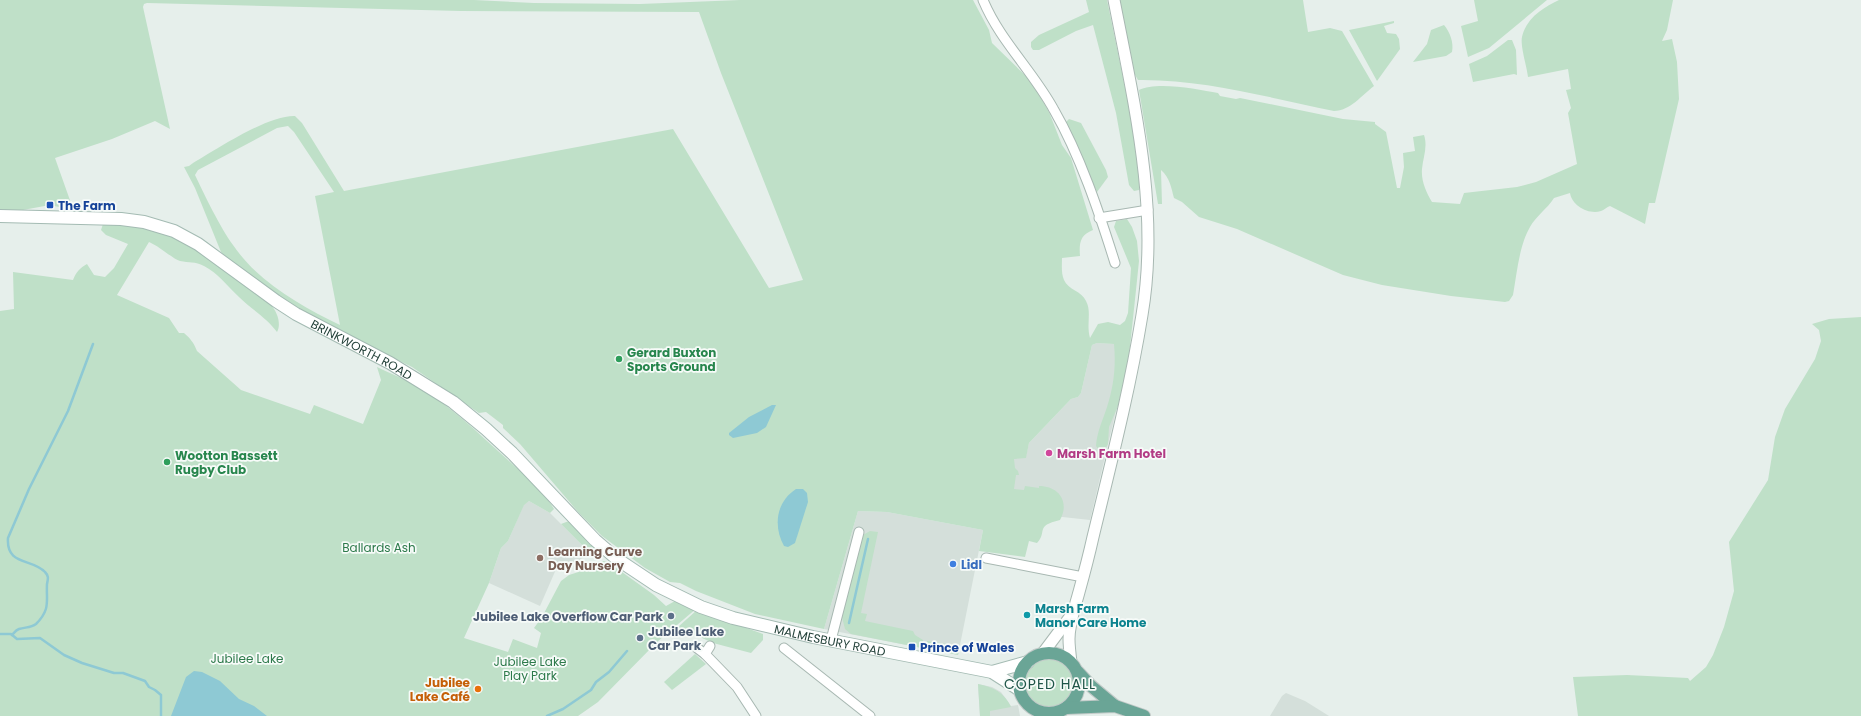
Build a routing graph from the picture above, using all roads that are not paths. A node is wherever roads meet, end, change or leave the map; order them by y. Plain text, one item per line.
1 (983, 0) edge
2 (1114, 0) edge
3 (1148, 210) junction
4 (0, 216) edge
5 (1099, 218) junction
6 (1115, 263) dead end
7 (859, 532) dead end
8 (986, 558) dead end
9 (1083, 577) junction
10 (673, 594) joint
11 (1073, 613) junction
12 (831, 640) junction
13 (710, 646) dead end
14 (784, 648) dead end
15 (1043, 653) junction
16 (1028, 662) junction
17 (1075, 667) junction
18 (992, 672) junction
19 (1022, 695) junction
20 (1115, 706) junction
21 (1066, 708) junction
22 (1047, 715) edge
23 (756, 716) edge
24 (870, 716) edge
25 (1024, 716) edge
26 (1144, 716) edge

1 - 5 street
2 - 3 street
3 - 5 street
3 - 9 street
4 - 10 main road, BRINKWORTH ROAD
5 - 6 street
7 - 12 street
8 - 9 street
9 - 11 street
10 - 12 main road, MALMESBURY ROAD
11 - 15 street
11 - 17 street
12 - 18 main road, MALMESBURY ROAD
13 - 23 street
14 - 24 street
15 - 16 main road
15 - 17 main road
16 - 18 main road
16 - 19 main road
17 - 20 main road
17 - 21 main road
18 - 19 main road
19 - 22 main road
19 - 25 main road
20 - 21 main road
20 - 26 main road
21 - 22 main road

